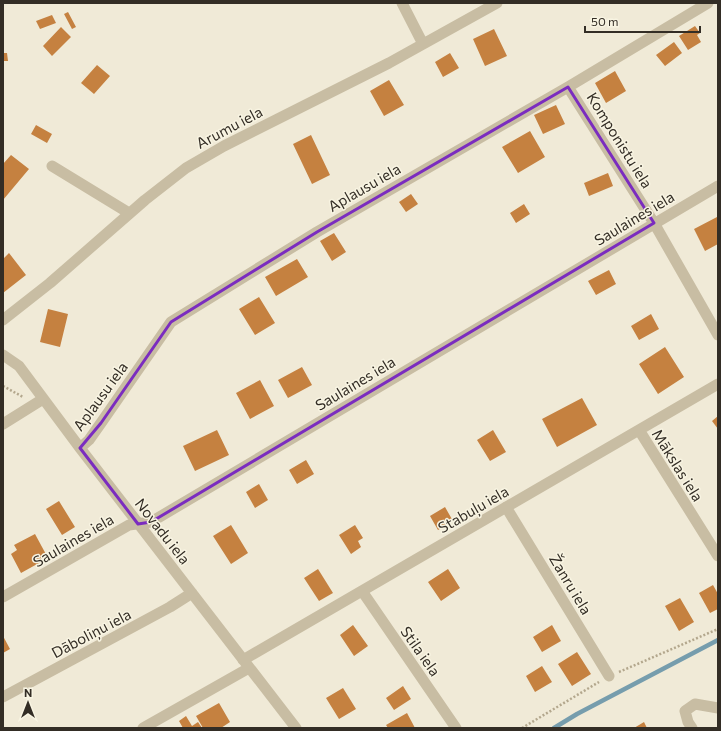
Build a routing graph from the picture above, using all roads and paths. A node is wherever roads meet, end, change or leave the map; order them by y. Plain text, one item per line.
1 (402, 3) edge
2 (498, 3) edge
3 (708, 3) edge
4 (423, 44) junction
5 (568, 87) junction
6 (52, 166) dead end
7 (718, 186) edge
8 (129, 213) junction
9 (654, 223) junction
10 (3, 320) edge
11 (718, 335) edge
12 (3, 355) edge
13 (718, 384) edge
14 (43, 398) junction
15 (3, 424) edge
16 (639, 430) junction
17 (80, 448) junction
18 (506, 507) junction
19 (138, 524) junction
20 (718, 556) edge
21 (362, 591) junction
22 (192, 593) junction
23 (3, 597) edge
24 (246, 664) junction
25 (609, 676) dead end
26 (3, 697) edge
27 (718, 708) edge
28 (143, 728) edge
29 (296, 728) edge
30 (456, 728) edge
31 (692, 728) edge

1 - 4 street
2 - 4 street, Arumu iela
3 - 5 street, Aplausu iela
4 - 8 street, Arumu iela
5 - 9 street, Komponistu iela
5 - 17 street, Aplausu iela
6 - 8 street
7 - 9 street, Saulaines iela
8 - 10 street, Arumu iela
9 - 11 street, Komponistu iela
9 - 19 street, Saulaines iela
12 - 14 street, Novadu iela
13 - 16 street, Stabuļu iela
14 - 15 street
14 - 17 street, Novadu iela
16 - 18 street, Stabuļu iela
16 - 20 street, Mākslas iela
17 - 19 street, Novadu iela
18 - 21 street, Stabuļu iela
18 - 25 street, Žanru iela
19 - 22 street, Novadu iela
19 - 23 street, Saulaines iela
21 - 24 street, Stabuļu iela
21 - 30 street, Stila iela
22 - 24 street, Novadu iela
22 - 26 street, Dāboliņu iela
24 - 28 street, Stabuļu iela
24 - 29 street, Novadu iela
27 - 31 street

